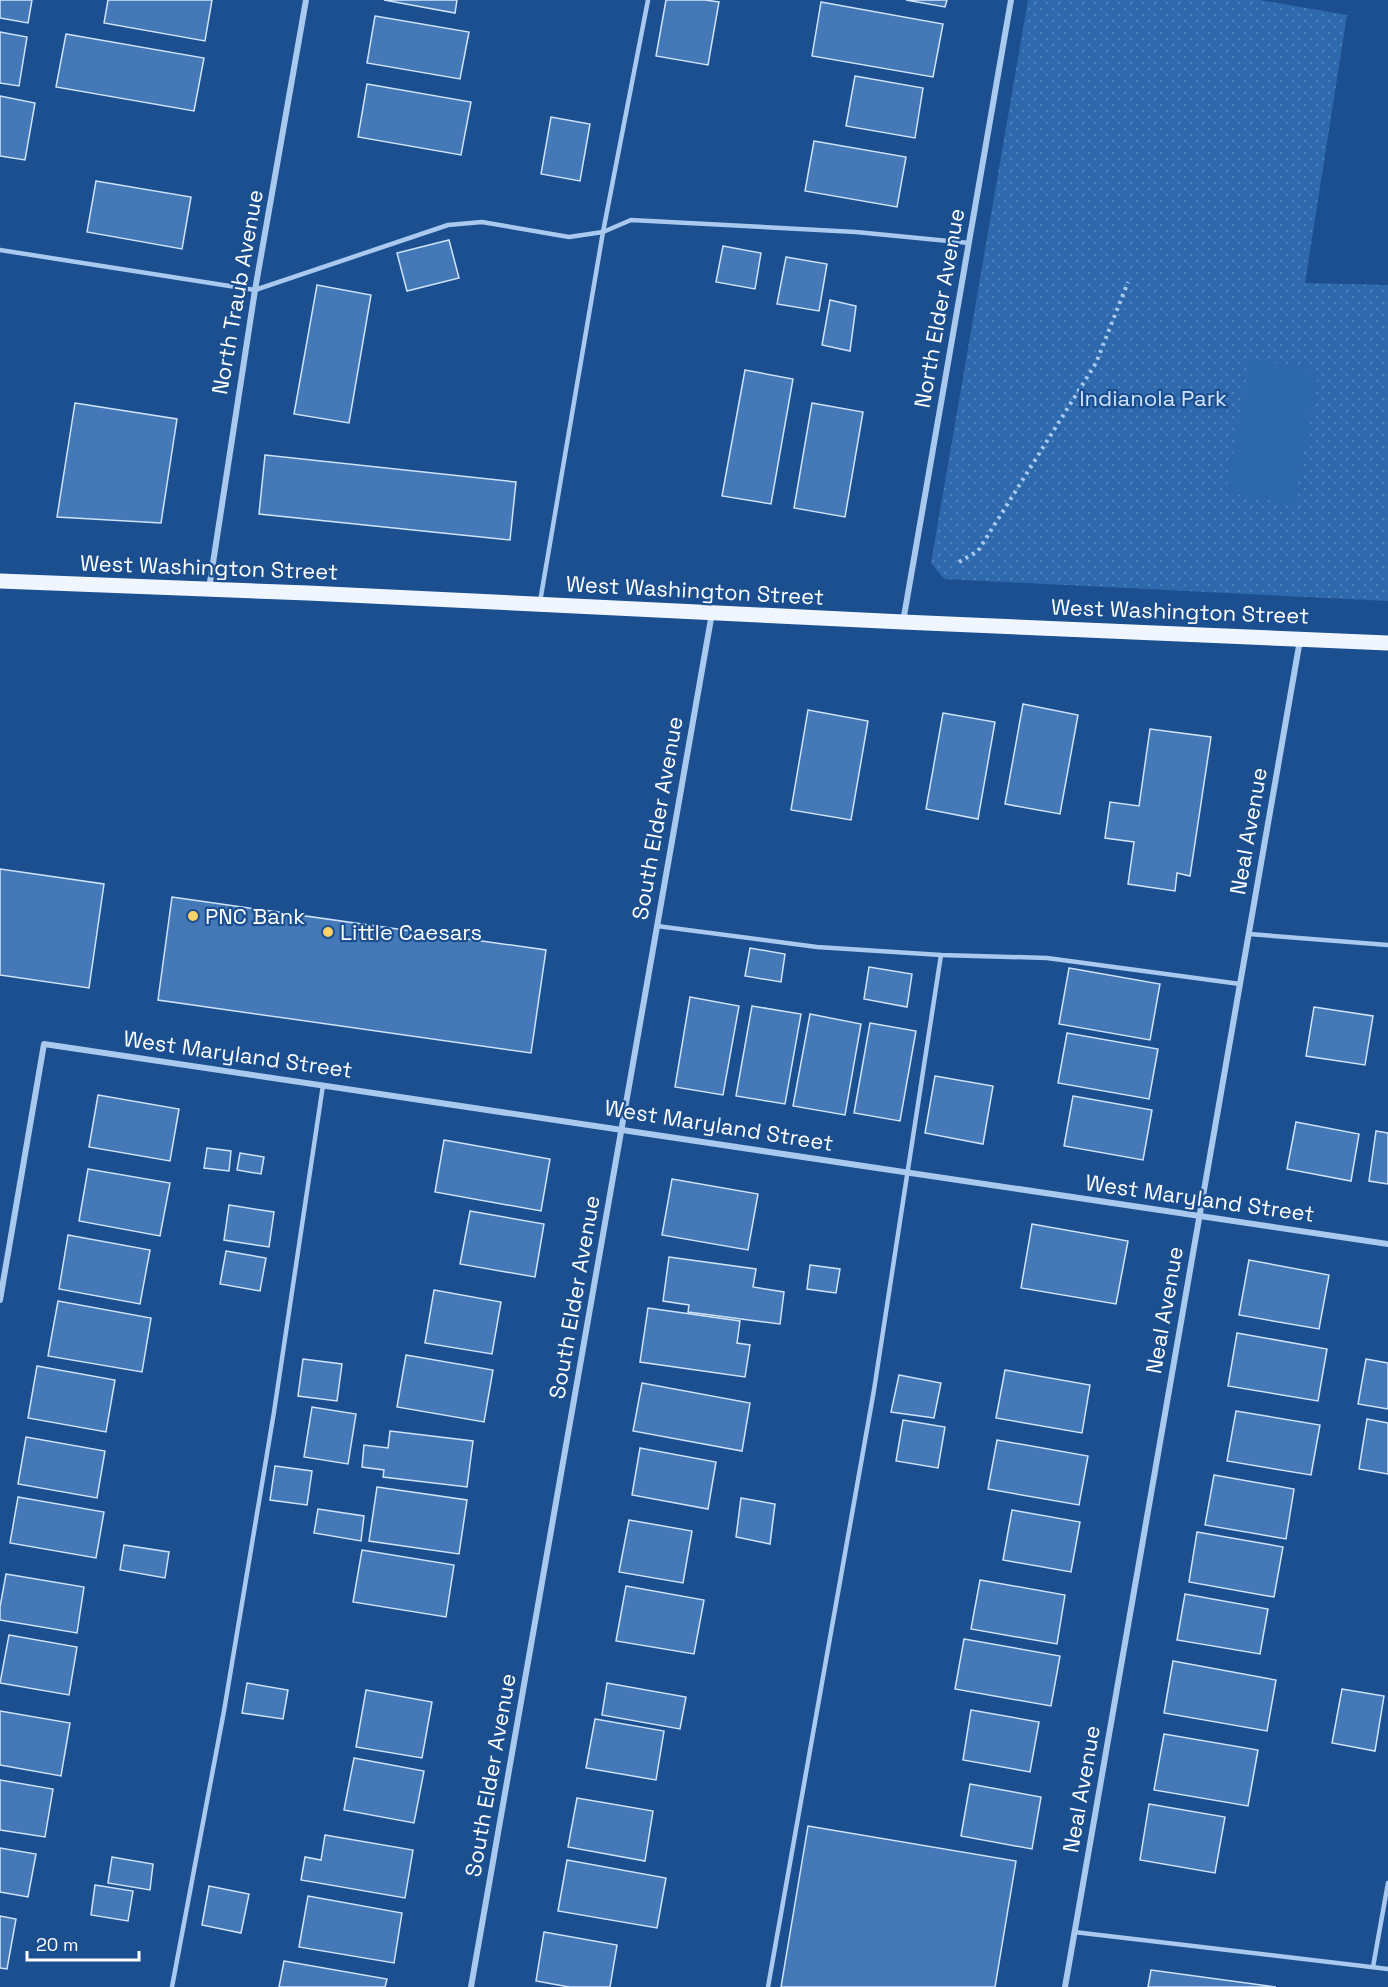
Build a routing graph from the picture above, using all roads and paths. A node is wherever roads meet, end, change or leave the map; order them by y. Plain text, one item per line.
1 (306, 0) edge
2 (648, 0) edge
3 (1011, 0) edge
4 (603, 232) junction
5 (969, 243) junction
6 (0, 250) edge
7 (1128, 282) dead end
8 (255, 290) junction
9 (959, 562) dead end
10 (0, 581) edge
11 (208, 590) junction
12 (540, 605) junction
13 (712, 613) junction
14 (903, 622) junction
15 (1300, 639) junction
16 (1388, 643) edge
17 (657, 926) junction
18 (1249, 934) junction
19 (1388, 945) edge
20 (941, 955) junction
21 (1240, 984) junction
22 (323, 1085) junction
23 (622, 1129) junction
24 (907, 1172) junction
25 (1199, 1216) junction
26 (1388, 1244) edge
27 (1, 1284) edge
28 (0, 1300) edge
29 (1388, 1883) edge
30 (1074, 1932) junction
31 (1373, 1967) junction
32 (1388, 1969) edge
33 (172, 1987) edge
34 (471, 1987) edge
35 (768, 1987) edge
36 (1065, 1987) edge

1 - 8 street, North Traub Avenue
2 - 4 lane
3 - 5 street, North Elder Avenue
4 - 5 lane
4 - 8 lane
4 - 12 lane
5 - 14 street, North Elder Avenue
6 - 8 lane
7 - 9 path
8 - 11 street, North Traub Avenue
10 - 11 main road, West Washington Street
11 - 12 main road, West Washington Street
12 - 13 main road, West Washington Street
13 - 14 main road, West Washington Street
13 - 17 street, South Elder Avenue
14 - 15 main road, West Washington Street
15 - 16 main road, West Washington Street
15 - 18 street, Neal Avenue
17 - 20 lane
17 - 23 street, South Elder Avenue
18 - 19 lane
18 - 21 street, Neal Avenue
20 - 21 lane
20 - 24 lane
21 - 25 street, Neal Avenue
22 - 23 street, West Maryland Street
22 - 27 street, West Maryland Street
22 - 33 lane
23 - 24 street, West Maryland Street
23 - 34 street, South Elder Avenue
24 - 25 street, West Maryland Street
24 - 35 lane
25 - 26 street, West Maryland Street
25 - 30 street, Neal Avenue
27 - 28 street
29 - 31 lane
30 - 31 lane
30 - 36 street, Neal Avenue
31 - 32 lane

